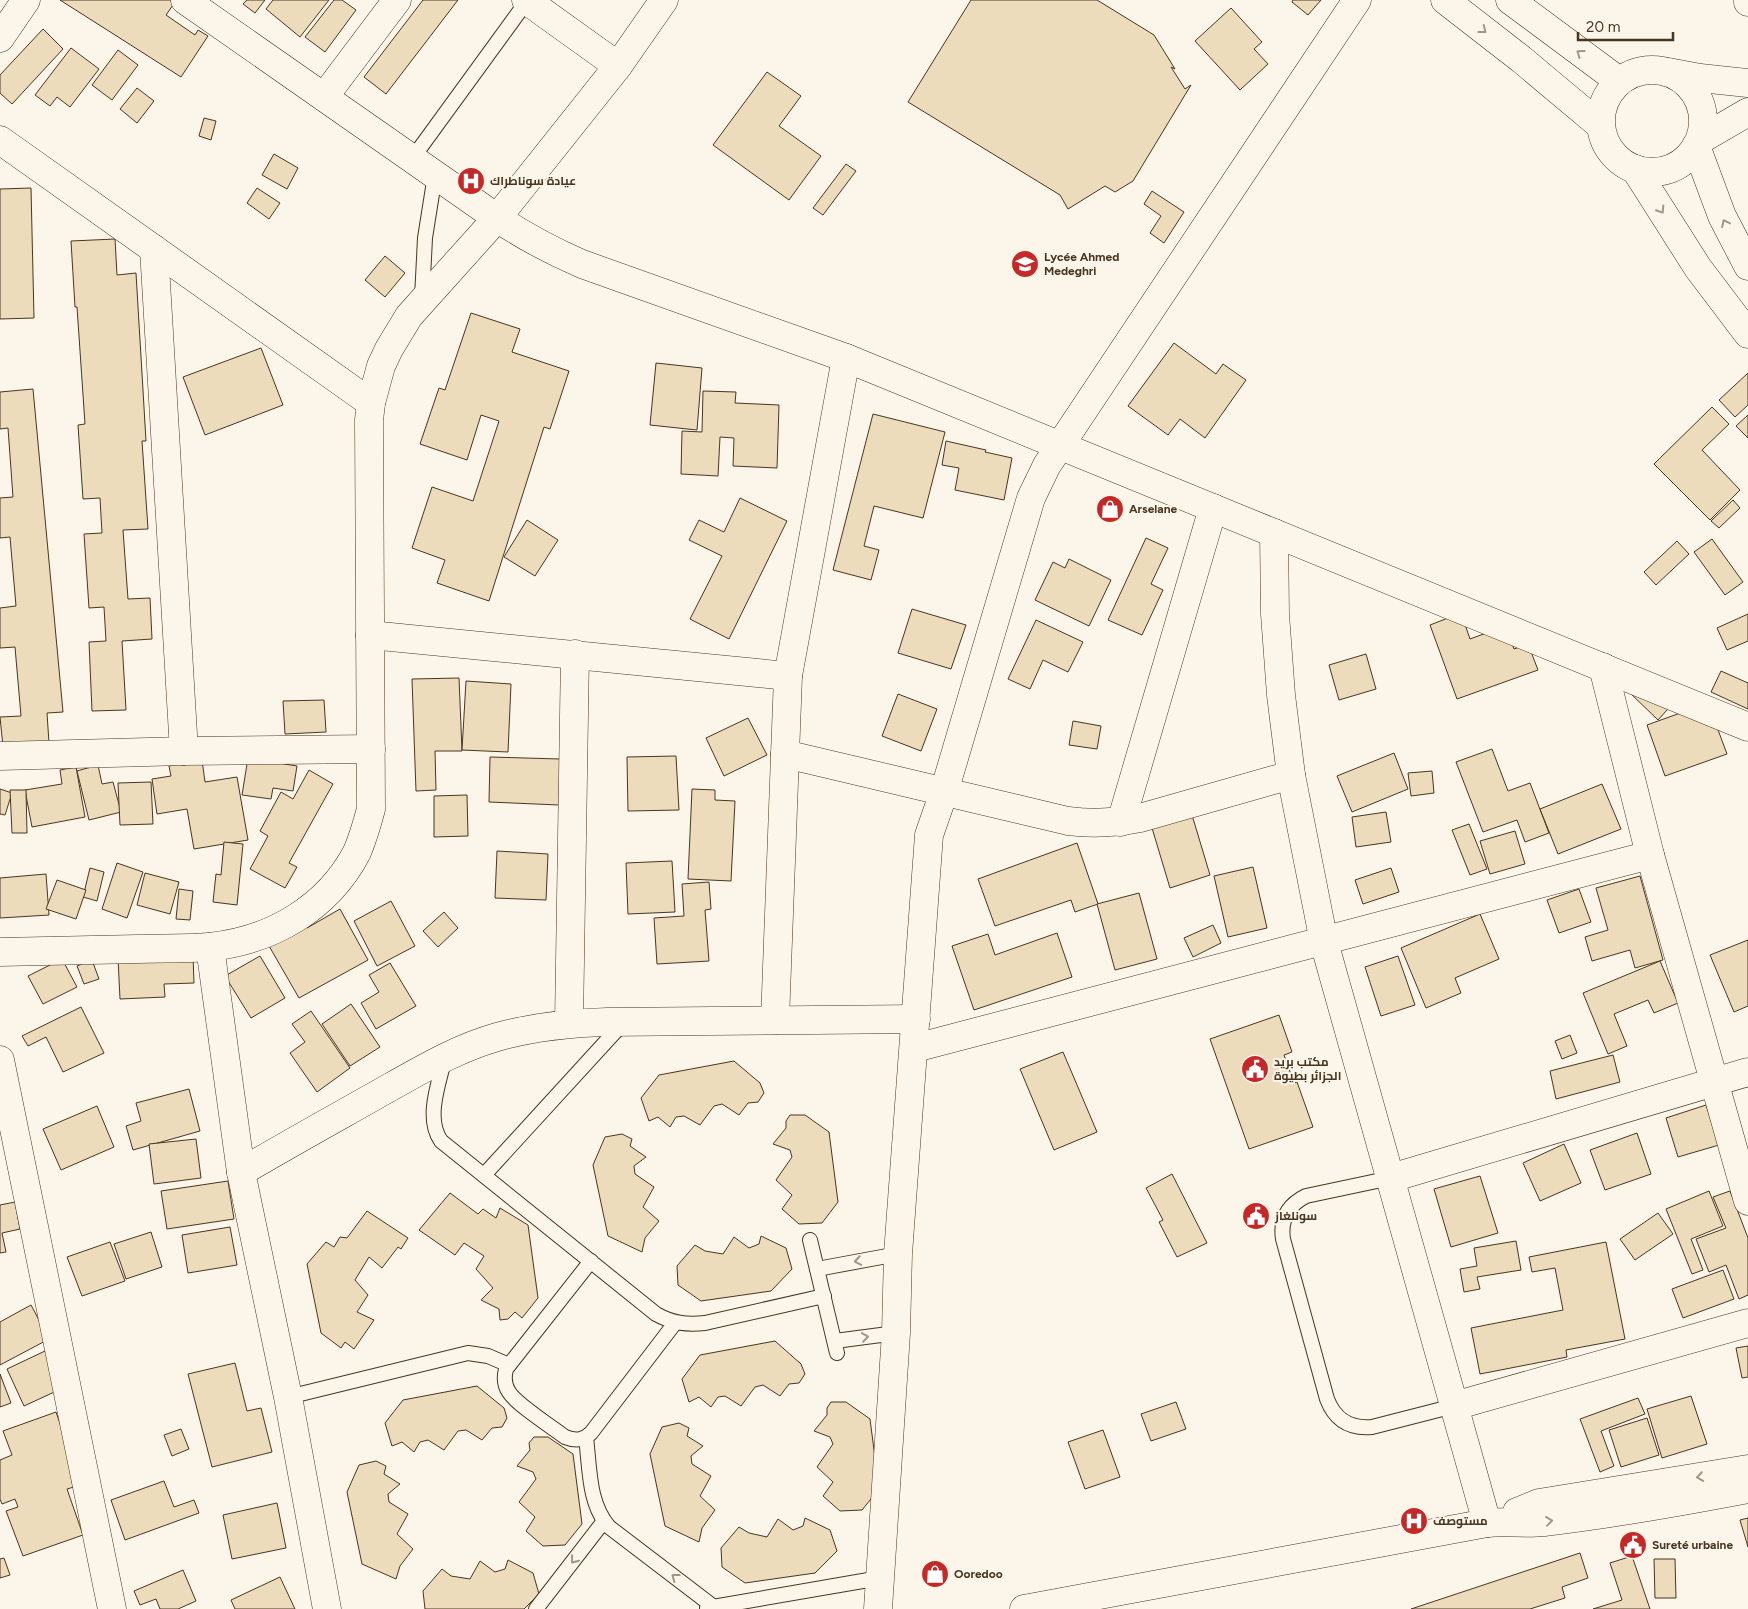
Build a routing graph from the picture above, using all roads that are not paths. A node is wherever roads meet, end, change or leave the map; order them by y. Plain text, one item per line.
1 (26, 0) edge
2 (185, 0) edge
3 (397, 0) edge
4 (527, 0) edge
5 (664, 0) edge
6 (1357, 0) edge
7 (1445, 0) edge
8 (1510, 0) edge
9 (0, 38) edge
10 (618, 66) junction
11 (1668, 72) junction
12 (1619, 81) junction
13 (1748, 83) edge
14 (324, 97) junction
15 (1748, 112) edge
16 (1601, 126) junction
17 (0, 140) edge
18 (1698, 143) junction
19 (412, 159) junction
20 (1635, 169) junction
21 (435, 175) junction
22 (497, 218) junction
23 (154, 249) junction
24 (1748, 266) edge
25 (422, 301) junction
26 (1748, 334) edge
27 (846, 358) junction
28 (371, 403) junction
29 (1061, 446) junction
30 (1213, 508) junction
31 (1274, 533) junction
32 (370, 634) junction
33 (575, 654) junction
34 (1603, 667) junction
35 (788, 676) junction
36 (1748, 727) edge
37 (371, 749) junction
38 (184, 751) junction
39 (785, 754) junction
40 (0, 756) edge
41 (1291, 774) junction
42 (944, 792) junction
43 (1121, 822) junction
44 (1650, 855) junction
45 (1324, 942) junction
46 (210, 947) junction
47 (0, 952) edge
48 (916, 1019) junction
49 (775, 1020) junction
50 (625, 1022) junction
51 (569, 1023) junction
52 (915, 1048) junction
53 (445, 1057) junction
54 (0, 1060) edge
55 (1748, 1072) edge
56 (1715, 1082) junction
57 (241, 1172) junction
58 (484, 1175) junction
59 (1390, 1178) junction
60 (1748, 1202) edge
61 (810, 1240) dead end
62 (898, 1254) junction
63 (590, 1261) junction
64 (817, 1269) junction
65 (824, 1296) junction
66 (675, 1323) junction
67 (1748, 1323) edge
68 (896, 1333) junction
69 (509, 1365) junction
70 (288, 1396) junction
71 (1454, 1406) junction
72 (586, 1438) junction
73 (1748, 1469) edge
74 (1748, 1488) edge
75 (604, 1521) junction
76 (1494, 1522) junction
77 (880, 1578) junction
78 (707, 1608) edge
79 (112, 1609) edge
80 (327, 1609) edge
81 (536, 1609) edge
82 (878, 1609) edge
83 (1024, 1609) edge

1 - 9 street
2 - 14 street
3 - 14 street
4 - 10 street
4 - 19 lane
5 - 10 street
6 - 29 street
7 -> 16 street
12 -> 8 street
10 - 22 street
11 - 12 street
11 - 13 street
11 - 18 street
12 - 16 street
14 - 19 street
15 - 18 street
16 - 20 street
17 - 23 street
18 - 20 street
24 -> 18 street
19 - 21 street
20 -> 26 street
21 - 22 street
21 - 25 lane
22 - 25 street
22 - 27 street
23 - 28 street
23 - 38 street
25 - 28 street
27 - 29 street
27 - 35 street
28 - 32 street
29 - 30 street
29 - 42 street
30 - 31 street
30 - 43 street
31 - 34 street
31 - 41 street
32 - 33 street
32 - 37 street
33 - 35 street
33 - 51 street
34 - 36 street
34 - 44 street
35 - 39 street
37 - 38 street
37 - 46 street
38 - 40 street
39 - 42 street
39 - 49 street
41 - 43 street
41 - 45 street
42 - 43 street
42 - 48 street
44 - 45 street
44 - 56 street
45 - 52 street
45 - 59 street
46 - 47 street
46 - 57 street
48 - 49 street
48 - 52 street
49 - 50 street
50 - 51 street
50 - 58 lane
51 - 53 street
52 - 62 street
53 - 57 street
53 - 58 lane
54 - 79 street
55 - 56 street
56 - 59 street
56 - 60 street
57 - 70 street
58 - 63 lane
59 - 71 street
59 - 71 lane
61 - 64 lane
62 -> 64 lane
62 - 68 street
63 - 66 lane
63 - 69 lane
64 - 65 lane
65 - 66 lane
65 -> 68 lane
66 - 72 lane
67 - 71 street
68 - 77 street
69 - 70 lane
69 - 72 lane
70 - 80 street
71 - 76 street
72 - 75 lane
73 -> 76 street
76 -> 74 street
78 -> 75 lane
75 -> 81 lane
76 - 83 street
77 - 78 lane
77 - 82 street

